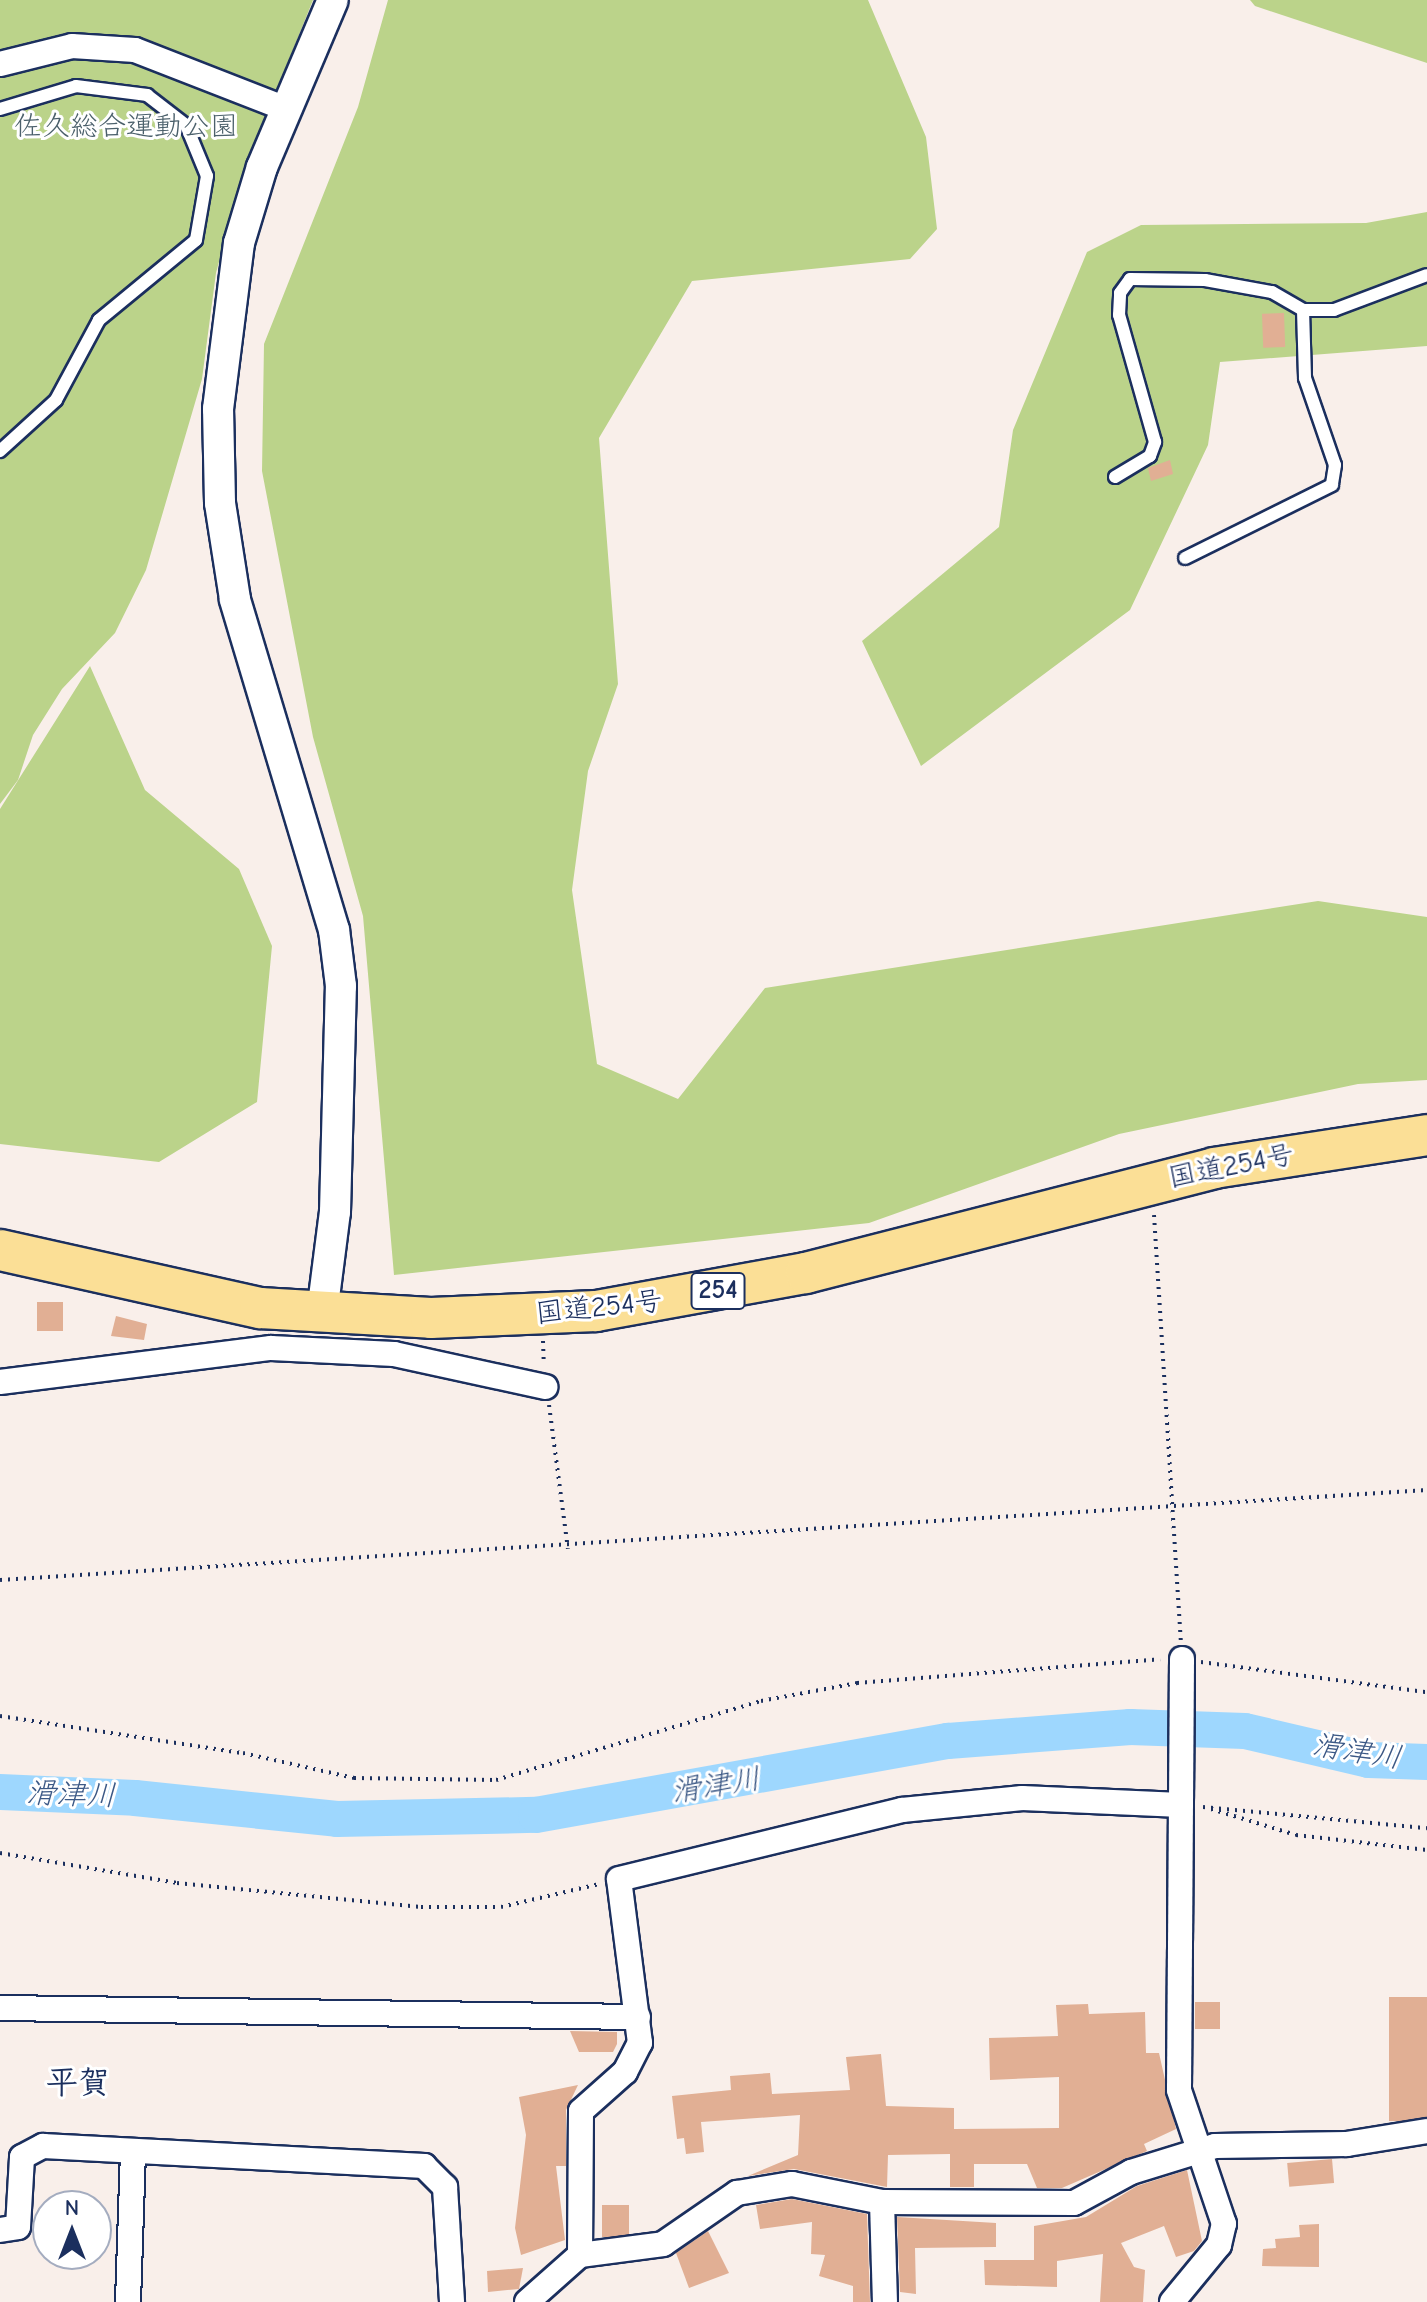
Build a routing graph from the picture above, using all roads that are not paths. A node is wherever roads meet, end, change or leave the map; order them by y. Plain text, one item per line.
1 (333, 0) edge
2 (0, 64) edge
3 (284, 108) junction
4 (0, 109) edge
5 (1427, 275) edge
6 (1303, 310) junction
7 (0, 451) edge
8 (1115, 477) dead end
9 (1185, 558) dead end
10 (1427, 1135) edge
11 (0, 1250) edge
12 (322, 1313) junction
13 (0, 1382) edge
14 (545, 1387) road end
15 (1182, 1662) road end
16 (1189, 1803) junction
17 (0, 2008) edge
18 (638, 2017) junction
19 (1427, 2131) edge
20 (133, 2151) junction
21 (1197, 2151) junction
22 (882, 2202) junction
23 (0, 2230) edge
24 (580, 2255) junction
25 (128, 2302) edge
26 (452, 2302) edge
27 (527, 2302) edge
28 (885, 2302) edge
29 (1172, 2302) edge

1 - 3 street
2 - 3 street
3 - 12 street
4 - 7 lane
5 - 6 lane
6 - 8 lane
6 - 9 lane
10 - 12 highway, 国道254号 / 254
11 - 12 highway, 国道254号 / 254
13 - 14 street
15 - 16 street
16 - 18 street
16 - 21 street
17 - 18 street
18 - 24 street
19 - 21 street
20 - 23 street
20 - 25 street
20 - 26 street
21 - 22 street
21 - 29 street
22 - 24 street
22 - 28 street
24 - 27 street

